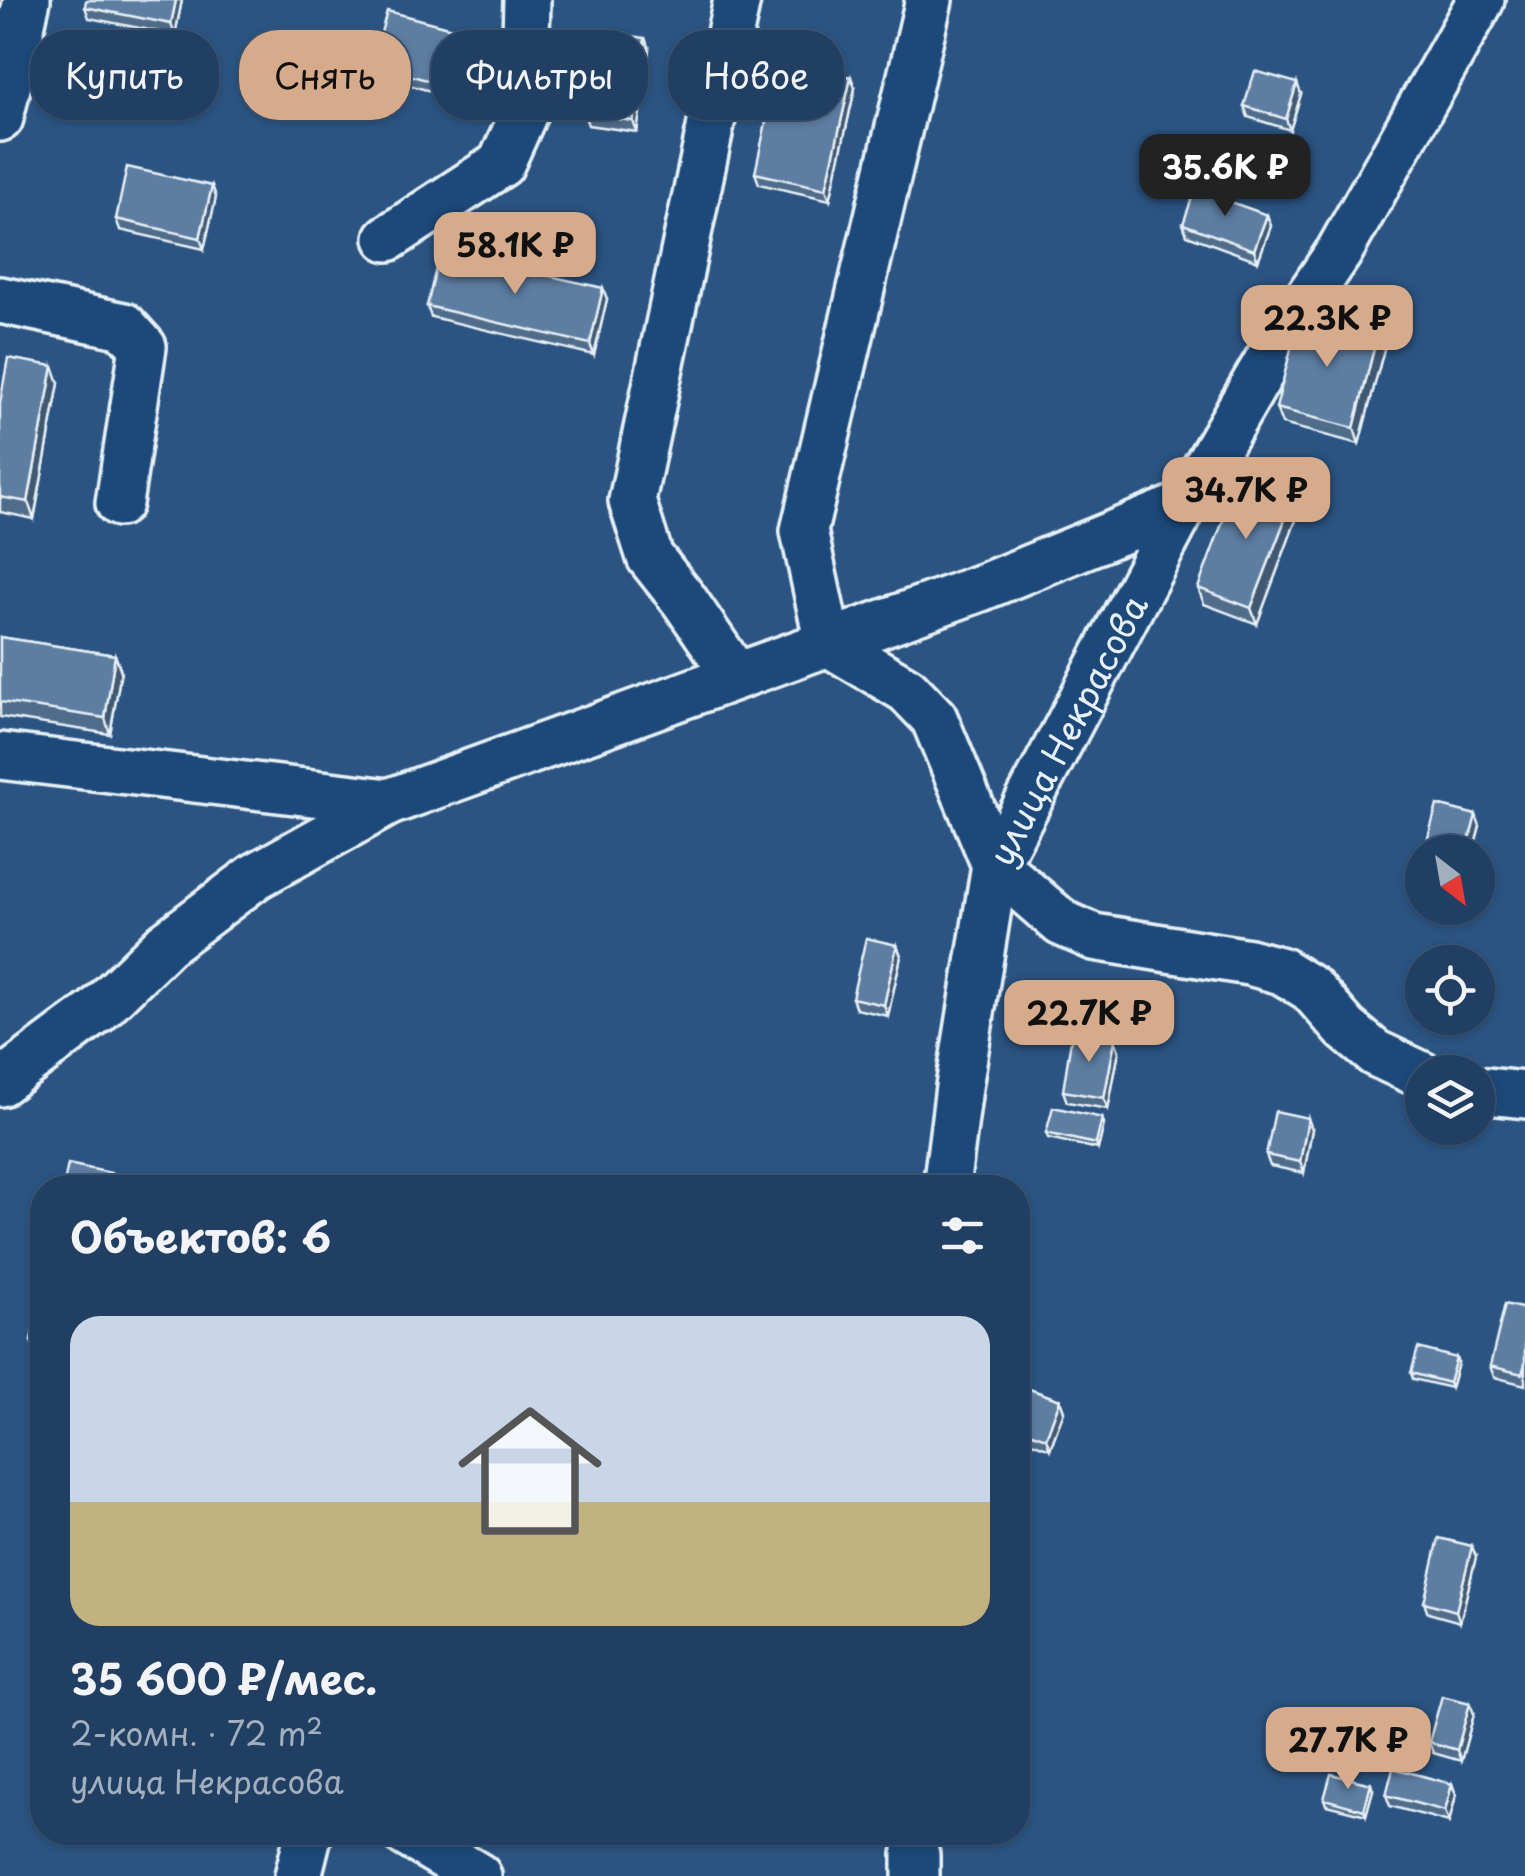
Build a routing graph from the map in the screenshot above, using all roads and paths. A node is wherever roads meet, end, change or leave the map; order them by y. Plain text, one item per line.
1 (27, 0) edge
2 (527, 0) edge
3 (737, 0) edge
4 (929, 0) edge
5 (1481, 0) edge
6 (0, 118) edge
7 (388, 238) dead end
8 (0, 300) edge
9 (120, 503) dead end
10 (1184, 505) junction
11 (828, 643) junction
12 (736, 676) junction
13 (0, 756) edge
14 (389, 802) junction
15 (995, 865) junction
16 (1405, 1067) edge
17 (0, 1083) edge
18 (1495, 1092) edge
19 (1525, 1095) edge
20 (948, 1175) edge
21 (306, 1845) edge
22 (426, 1845) edge
23 (298, 1876) edge
24 (478, 1876) edge

1 - 6 street
2 - 7 street
3 - 12 street
4 - 11 street
5 - 10 street, улица Некрасова
8 - 9 street
10 - 11 street
10 - 15 street, улица Некрасова
11 - 12 street
11 - 15 street
12 - 14 street
13 - 14 street
14 - 17 street
15 - 16 street
15 - 20 street, улица Некрасова
18 - 19 street
21 - 23 street
22 - 24 street

